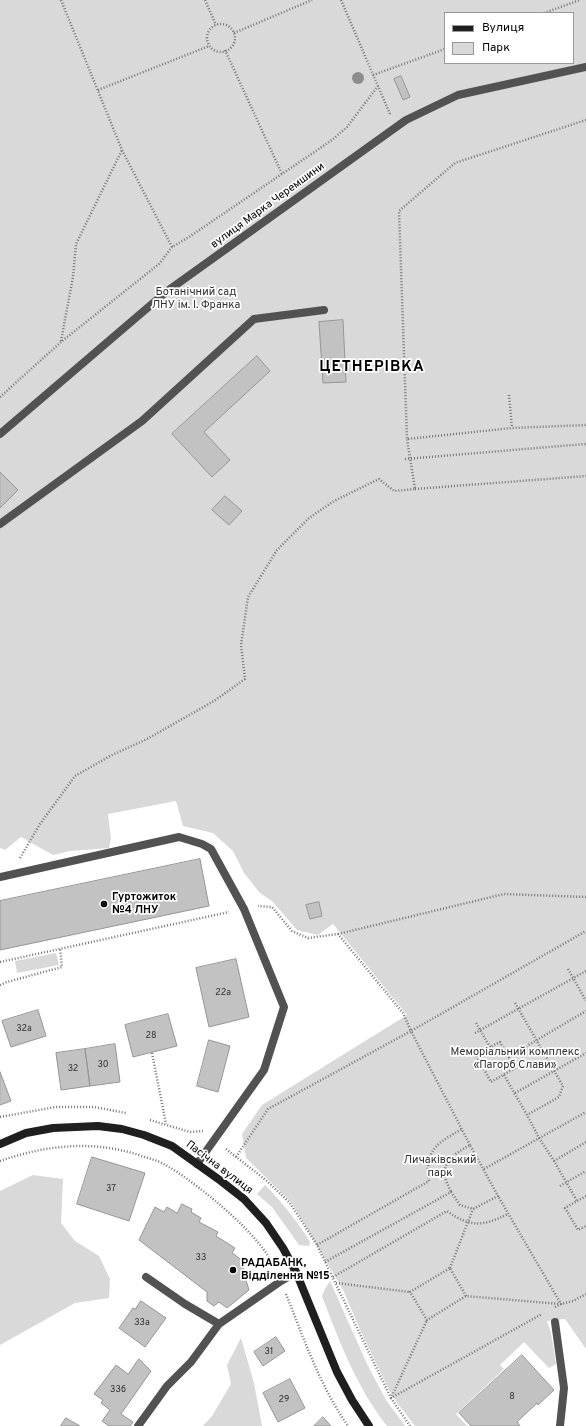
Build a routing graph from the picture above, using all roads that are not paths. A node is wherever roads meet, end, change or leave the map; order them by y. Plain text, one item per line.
1 (586, 67) edge
2 (324, 310) dead end
3 (0, 434) edge
4 (0, 524) edge
5 (0, 877) edge
6 (0, 1144) edge
7 (197, 1164) junction
8 (296, 1272) junction
9 (146, 1277) dead end
10 (556, 1322) dead end
11 (220, 1324) junction
12 (138, 1426) edge
13 (369, 1426) edge
14 (560, 1426) edge

1 - 3 lane, вулиця Марка Черемшини
2 - 4 lane
5 - 7 lane
6 - 7 main road, Пасічна вулиця
7 - 8 main road, Пасічна вулиця
8 - 11 lane
8 - 13 main road, Пасічна вулиця
9 - 11 lane
10 - 14 lane
11 - 12 lane

